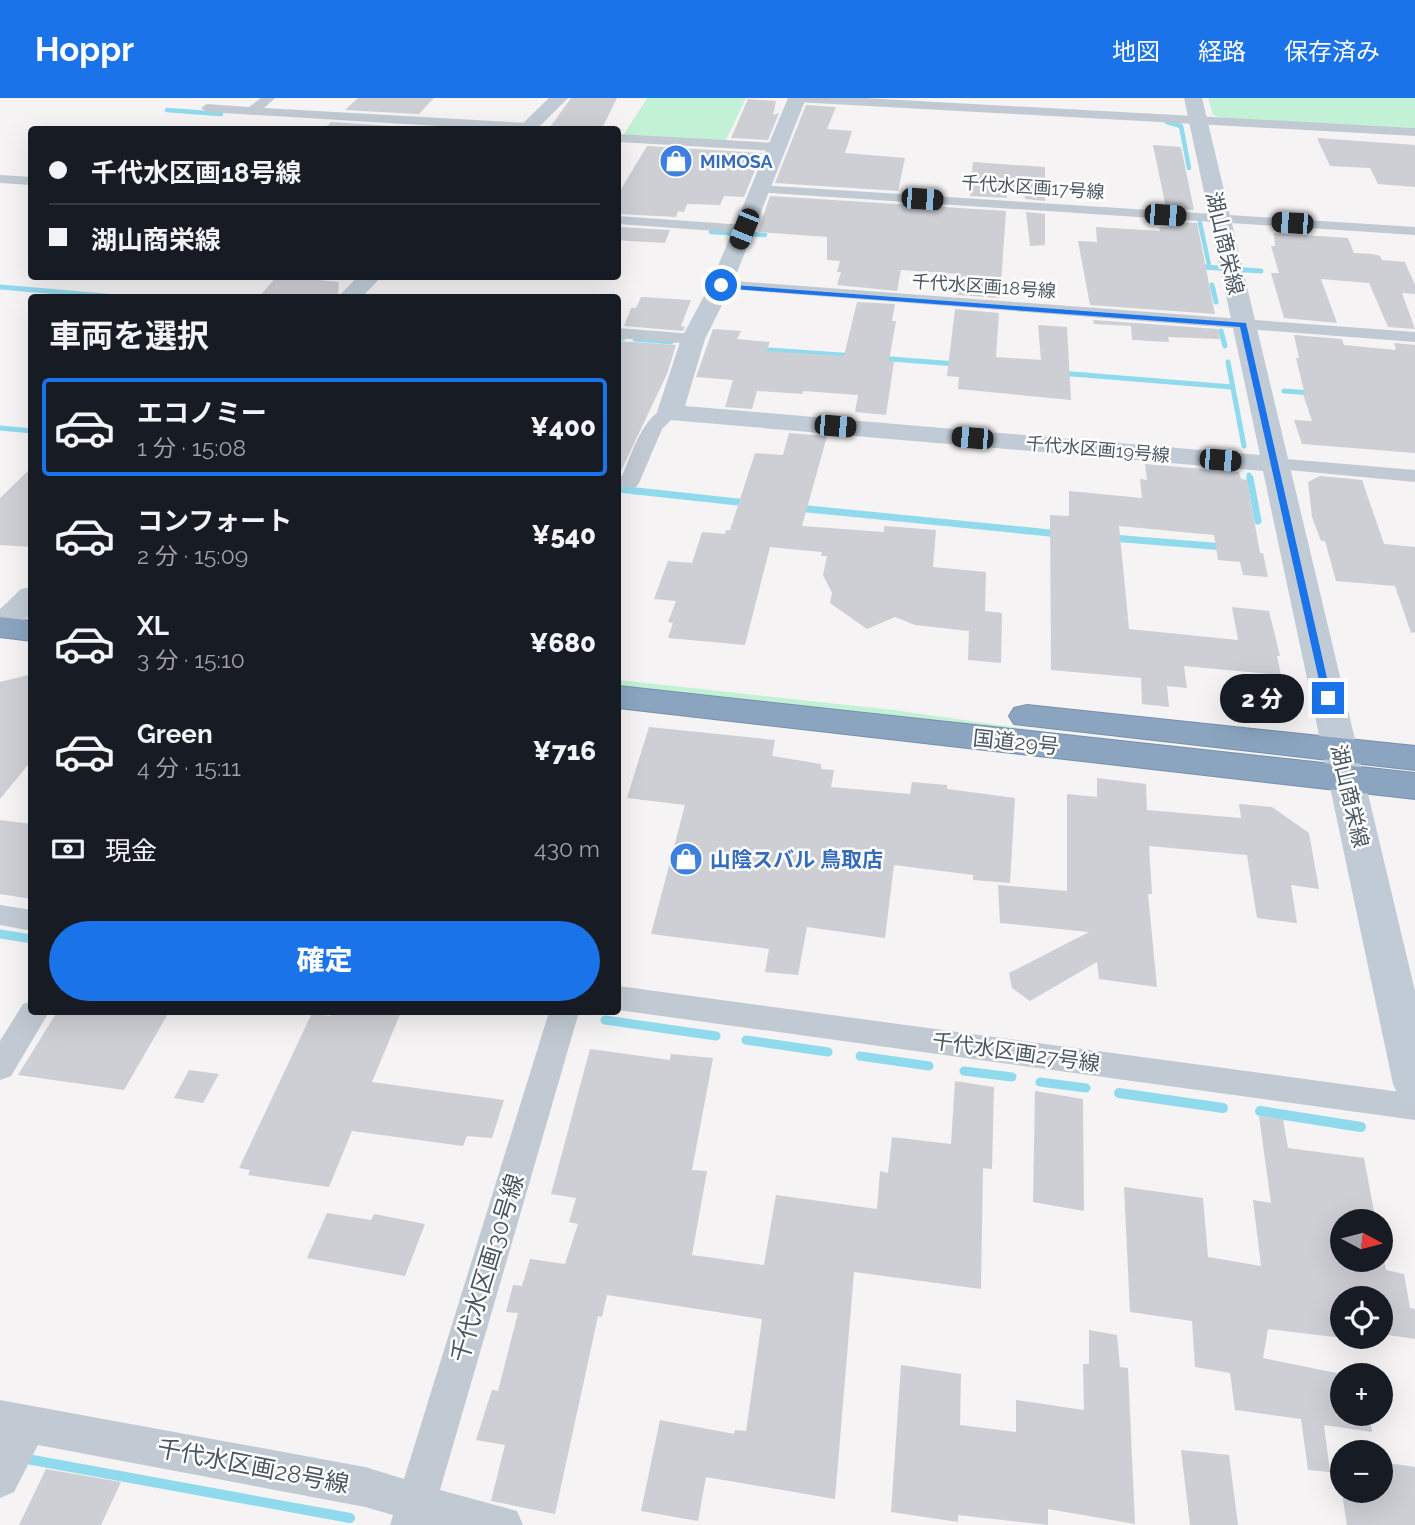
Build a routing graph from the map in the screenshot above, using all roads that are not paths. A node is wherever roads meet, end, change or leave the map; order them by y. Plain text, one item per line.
1 (269, 98) edge
2 (559, 98) edge
3 (797, 98) edge
4 (207, 108) dead end
5 (1195, 109) edge
6 (252, 111) junction
7 (494, 126) edge
8 (528, 126) edge
9 (1415, 132) edge
10 (621, 138) edge
11 (775, 147) junction
12 (0, 179) edge
13 (28, 181) edge
14 (760, 189) junction
15 (1219, 218) junction
16 (621, 220) edge
17 (744, 229) junction
18 (1415, 231) edge
19 (367, 280) edge
20 (721, 285) junction
21 (352, 294) edge
22 (1244, 325) junction
23 (621, 333) edge
24 (1415, 337) edge
25 (693, 339) junction
26 (670, 412) junction
27 (1275, 464) junction
28 (1415, 476) edge
29 (621, 482) edge
30 (621, 671) edge
31 (621, 697) edge
32 (1415, 758) edge
33 (1343, 764) junction
34 (1415, 786) edge
35 (0, 915) edge
36 (28, 920) edge
37 (621, 998) edge
38 (32, 1015) edge
39 (563, 1015) edge
40 (0, 1067) edge
41 (1415, 1084) edge
42 (1415, 1107) edge
43 (14, 1421) edge
44 (0, 1478) edge
45 (413, 1513) edge
46 (503, 1525) edge

1 - 6 street
2 - 8 street
3 - 5 street
3 - 11 street
4 - 6 street
5 - 9 street
5 - 15 street, 湖山商栄線
6 - 7 street
10 - 11 street
11 - 14 street
12 - 13 street
14 - 15 street, 千代水区画17号線
14 - 17 street
15 - 18 street, 千代水区画17号線
15 - 22 street, 湖山商栄線
16 - 17 street
17 - 20 street
19 - 21 street
20 - 22 street, 千代水区画18号線
20 - 25 street
22 - 24 street, 千代水区画18号線
22 - 27 street, 湖山商栄線
23 - 25 street
25 - 26 street
26 - 27 street, 千代水区画19号線
26 - 29 street
27 - 28 street
27 - 33 street, 湖山商栄線
30 - 33 highway, 国道29号
31 - 33 highway, 国道29号
32 - 33 highway, 国道29号
33 - 34 highway, 国道29号
33 - 41 street, 湖山商栄線
35 - 36 street
37 - 42 street, 千代水区画27号線
38 - 40 street
39 - 45 street, 千代水区画30号線
43 - 44 street
43 - 45 street, 千代水区画28号線
45 - 46 street, 千代水区画28号線

